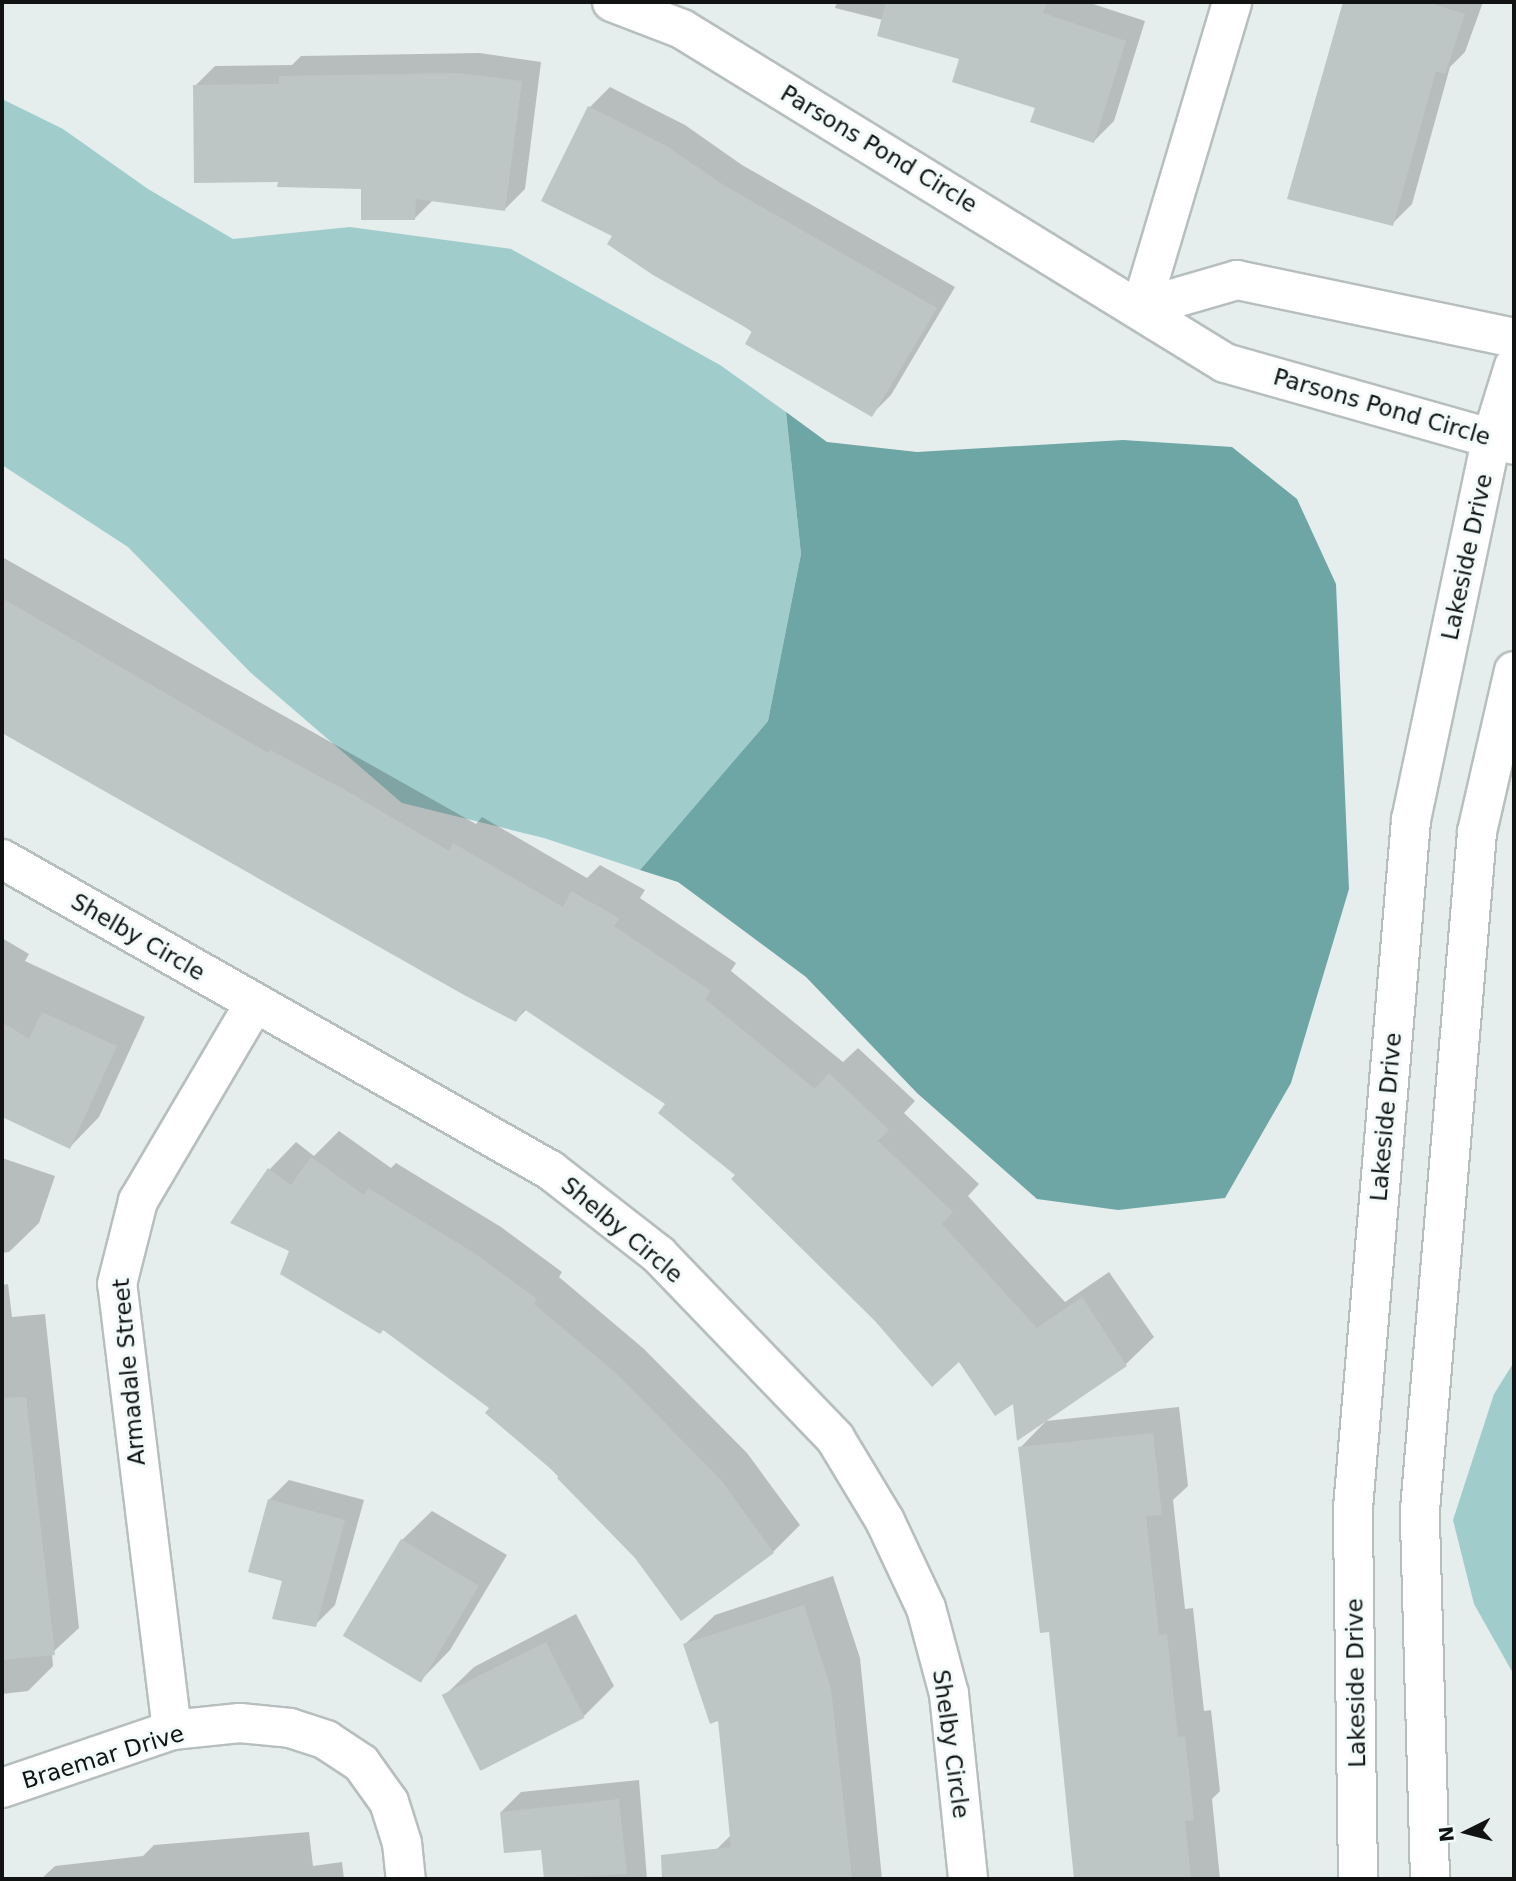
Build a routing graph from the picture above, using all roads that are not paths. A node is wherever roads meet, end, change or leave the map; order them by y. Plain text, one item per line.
1 (611, 2) edge
2 (1232, 2) edge
3 (686, 15) edge
4 (1141, 308) junction
5 (1514, 338) edge
6 (1514, 366) edge
7 (1503, 441) edge
8 (1514, 671) edge
9 (2, 859) edge
10 (254, 1004) junction
11 (172, 1730) junction
12 (2, 1788) edge
13 (406, 1879) edge
14 (968, 1879) edge
15 (1358, 1879) edge
16 (1430, 1879) edge

1 - 3 street, Parsons Pond Circle
2 - 4 street
3 - 4 street, Parsons Pond Circle
4 - 5 street
4 - 7 street, Parsons Pond Circle
6 - 7 street, Lakeside Drive
7 - 15 street, Lakeside Drive
8 - 16 street
9 - 10 street, Shelby Circle
10 - 11 street, Armadale Street
10 - 14 street, Shelby Circle
11 - 12 street, Braemar Drive
11 - 13 street, Braemar Drive

